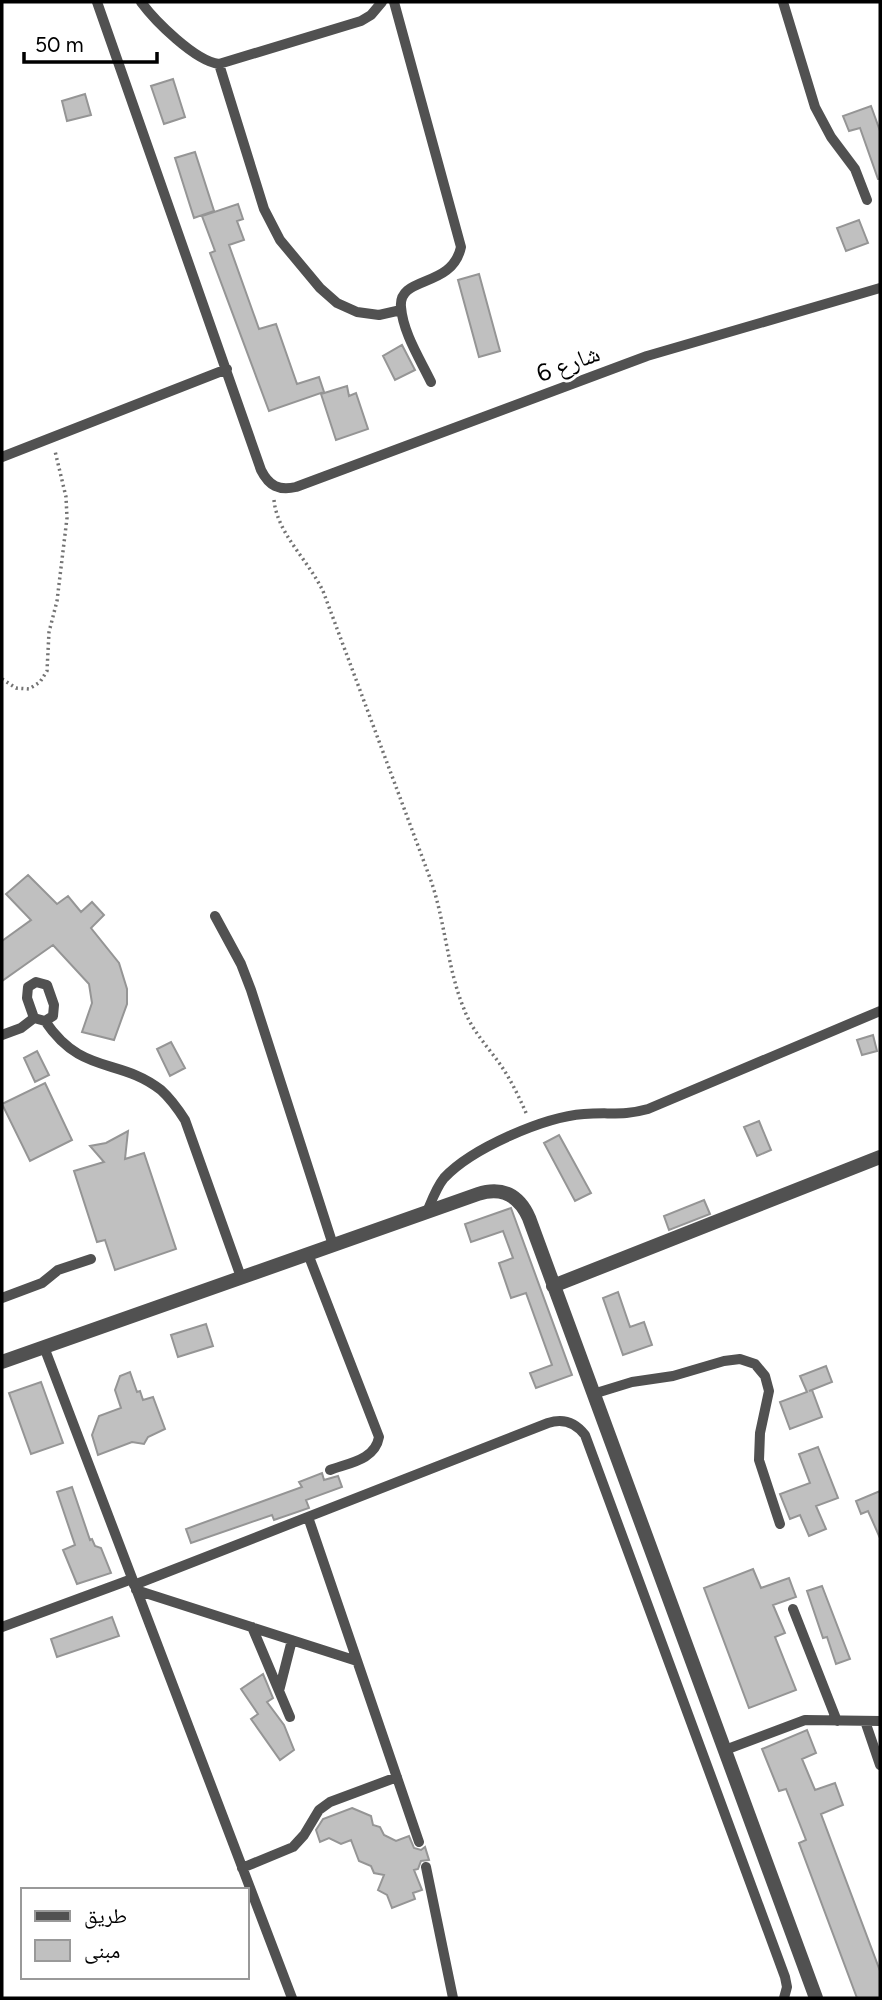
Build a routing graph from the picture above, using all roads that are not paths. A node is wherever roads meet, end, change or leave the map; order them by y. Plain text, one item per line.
1 (97, 2) edge
2 (141, 2) edge
3 (382, 2) edge
4 (394, 2) edge
5 (783, 2) edge
6 (219, 64) junction
7 (867, 200) dead end
8 (880, 288) edge
9 (401, 310) junction
10 (227, 369) junction
11 (431, 382) dead end
12 (2, 457) edge
13 (215, 916) dead end
14 (880, 1011) edge
15 (2, 1035) edge
16 (880, 1157) edge
17 (427, 1212) junction
18 (333, 1245) junction
19 (309, 1254) junction
20 (91, 1259) dead end
21 (241, 1278) junction
22 (553, 1286) junction
23 (2, 1298) edge
24 (44, 1347) junction
25 (2, 1362) edge
26 (593, 1394) junction
27 (330, 1470) dead end
28 (307, 1517) junction
29 (780, 1524) dead end
30 (134, 1584) junction
31 (793, 1609) dead end
32 (2, 1627) edge
33 (252, 1627) junction
34 (292, 1640) junction
35 (357, 1661) junction
36 (279, 1691) junction
37 (290, 1717) dead end
38 (837, 1721) junction
39 (865, 1721) junction
40 (880, 1721) edge
41 (724, 1750) junction
42 (880, 1765) edge
43 (397, 1776) junction
44 (419, 1842) dead end
45 (426, 1867) dead end
46 (243, 1868) junction
47 (292, 1998) edge
48 (453, 1998) edge
49 (784, 1998) edge
50 (816, 1998) edge

1 - 10 lane
2 - 6 lane
3 - 6 lane
4 - 9 lane
5 - 7 lane
6 - 9 lane
8 - 10 lane, شارع 6
9 - 11 lane
10 - 12 lane
13 - 18 lane
14 - 17 lane
15 - 21 lane
16 - 22 street
17 - 18 street
17 - 22 street
18 - 19 street
19 - 21 street
19 - 27 lane
20 - 23 lane
21 - 24 street
22 - 26 street
24 - 25 street
24 - 30 lane
26 - 29 lane
26 - 41 street
28 - 30 lane
28 - 35 lane
28 - 49 lane
30 - 32 lane
30 - 33 lane
30 - 46 lane
31 - 38 lane
33 - 34 lane
33 - 36 lane
34 - 35 lane
34 - 36 lane
35 - 43 lane
36 - 37 lane
38 - 39 lane
38 - 41 lane
39 - 40 lane
39 - 42 lane
41 - 50 street
43 - 44 lane
43 - 46 lane
45 - 48 lane
46 - 47 lane

